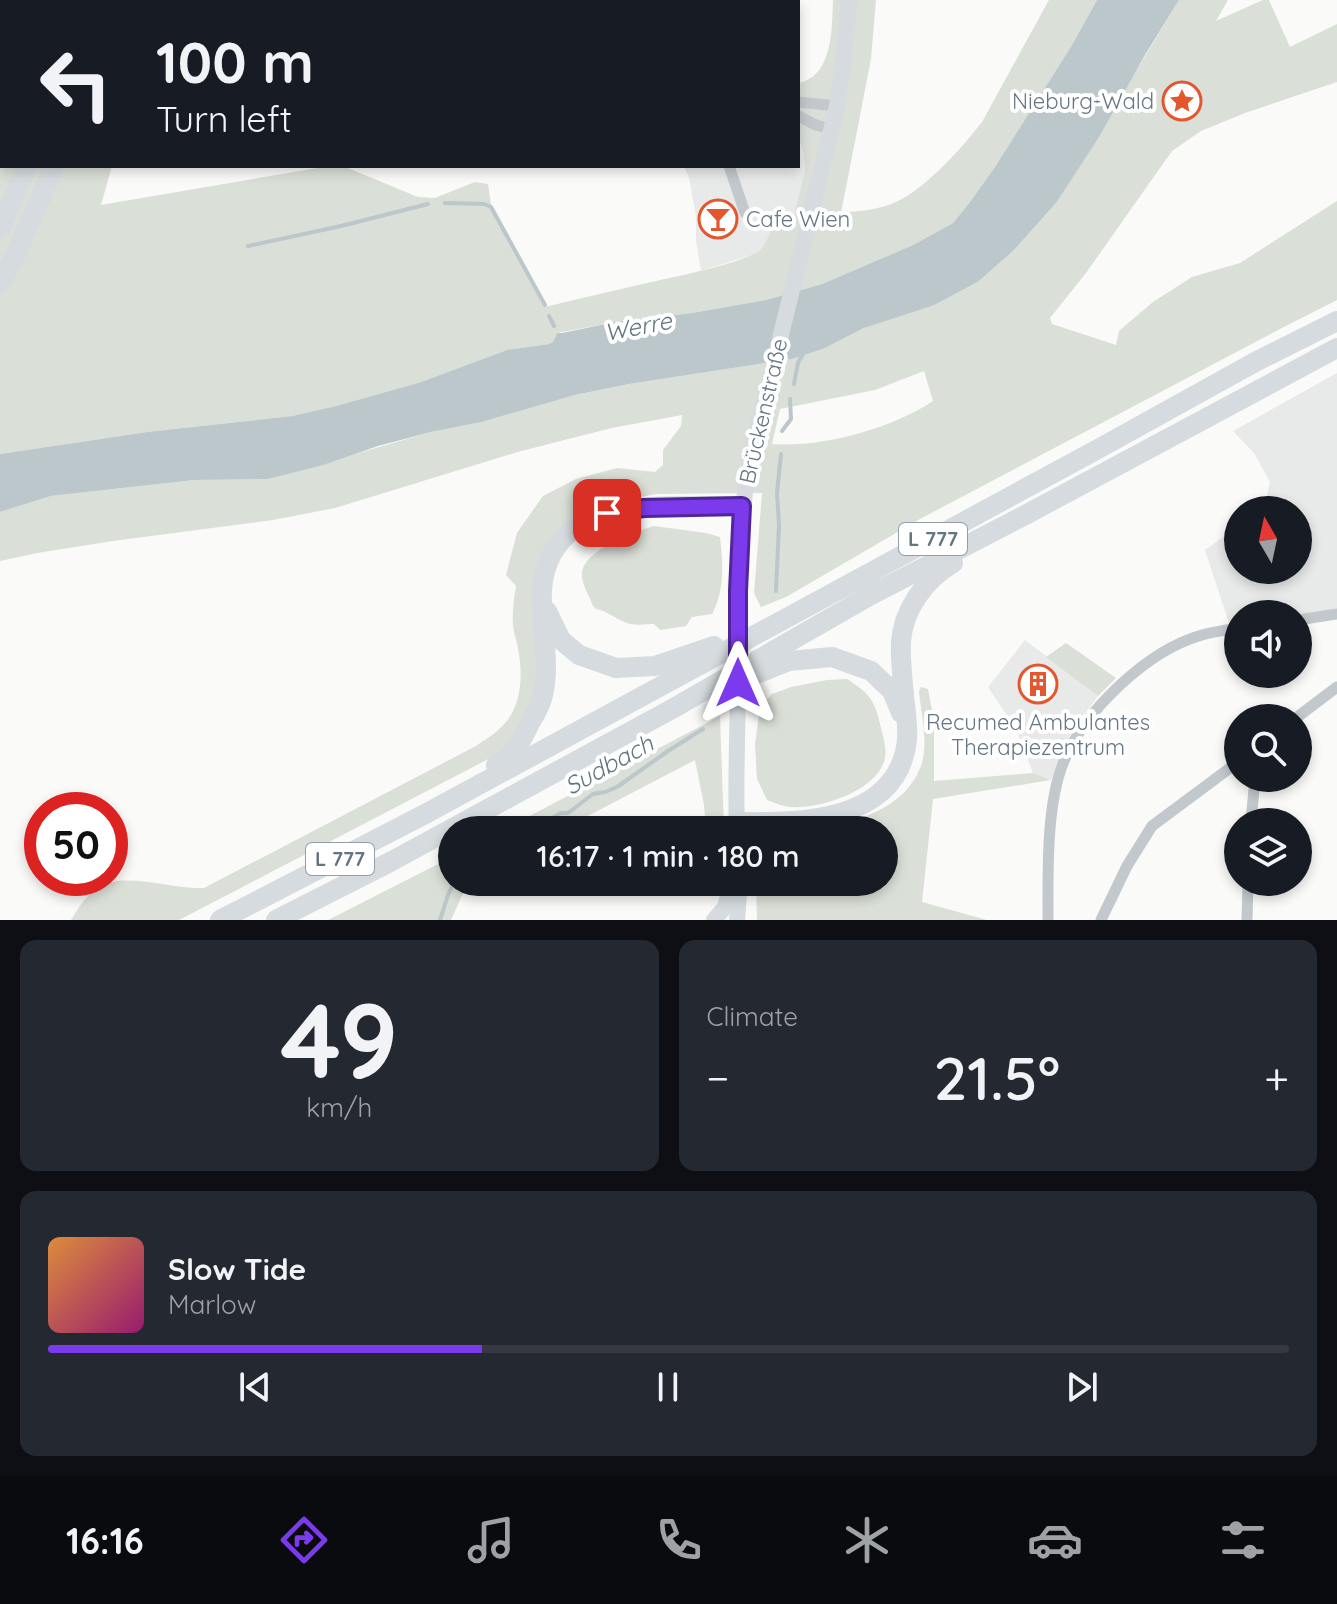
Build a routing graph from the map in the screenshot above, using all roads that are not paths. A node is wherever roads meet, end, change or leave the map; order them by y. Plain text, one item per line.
1 (849, 0) edge
2 (800, 102) edge
3 (837, 106) junction
4 (800, 117) edge
5 (831, 129) junction
6 (26, 168) edge
7 (53, 168) edge
8 (730, 168) edge
9 (745, 213) dead end
10 (3, 222) edge
11 (0, 284) edge
12 (1337, 321) edge
13 (1337, 348) edge
14 (742, 506) junction
15 (1029, 513) junction
16 (542, 602) junction
17 (1337, 614) edge
18 (1312, 618) edge
19 (767, 628) junction
20 (1224, 631) edge
21 (1337, 687) edge
22 (1312, 706) edge
23 (648, 722) junction
24 (908, 739) junction
25 (1224, 772) edge
26 (427, 813) junction
27 (737, 816) edge
28 (827, 816) edge
29 (728, 896) edge
30 (739, 896) edge
31 (1248, 896) edge
32 (220, 920) edge
33 (276, 920) edge
34 (714, 920) edge
35 (737, 920) edge
36 (1048, 920) edge
37 (1101, 920) edge
38 (1247, 920) edge

1 - 3 main road, Brückenstraße
2 - 3 street
3 - 5 main road, Brückenstraße
4 - 5 street
5 - 14 main road, Brückenstraße
6 - 10 highway
7 - 11 highway
8 - 9 street
12 - 19 highway, L 777
13 - 15 highway, L 777
14 - 16 highway, L 777
14 - 27 main road, Brückenstraße
15 - 23 highway, L 777
15 - 24 highway, L 777
16 - 19 highway
16 - 26 highway, L 777
17 - 18 street
19 - 26 highway, L 777
20 - 36 street
21 - 22 street
23 - 24 highway
23 - 33 highway, L 777
24 - 28 highway, L 777
25 - 37 street
26 - 32 highway, L 777
29 - 34 main road
30 - 35 main road
31 - 38 street

